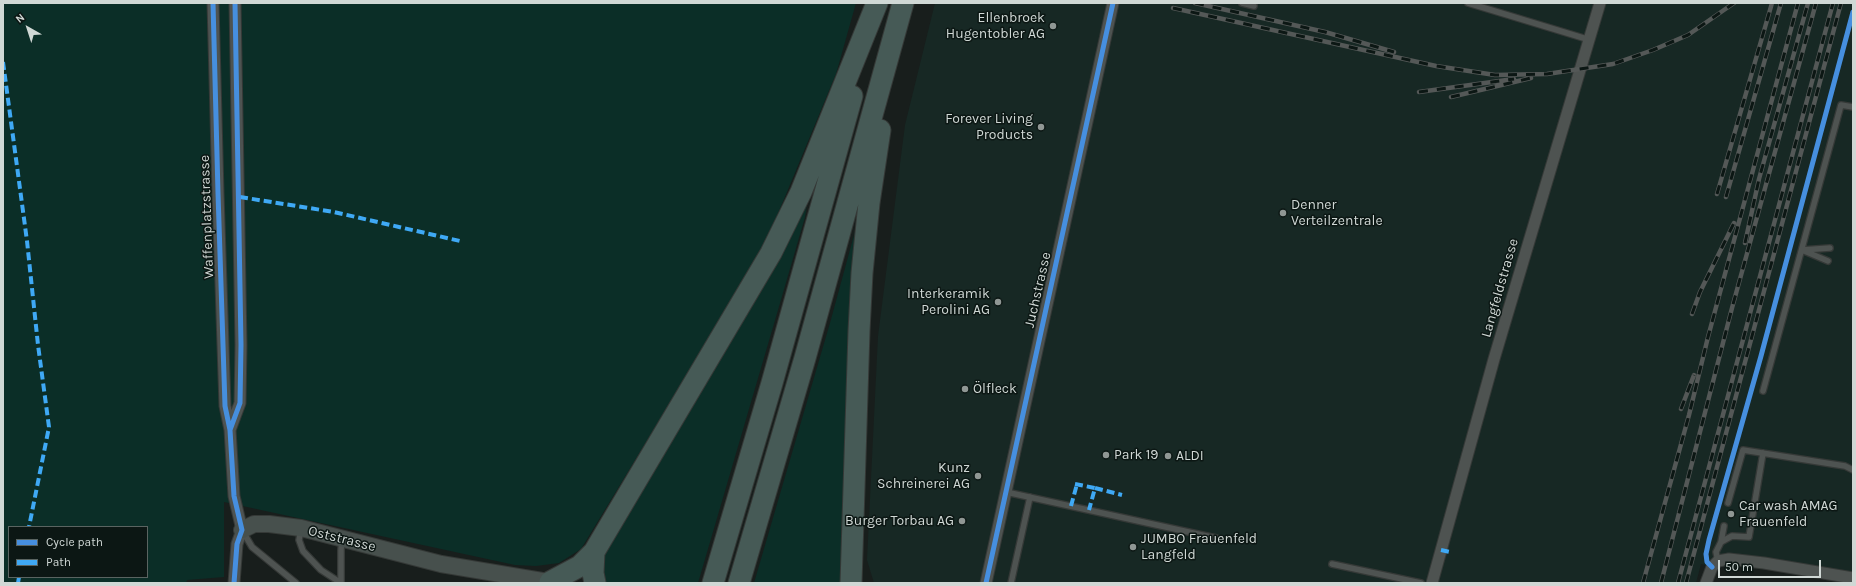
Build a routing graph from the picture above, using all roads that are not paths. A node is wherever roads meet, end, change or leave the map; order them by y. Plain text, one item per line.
1 (214, 3) edge
2 (235, 3) edge
3 (877, 3) edge
4 (903, 3) edge
5 (1113, 3) edge
6 (1242, 3) edge
7 (1468, 3) edge
8 (1600, 3) edge
9 (1254, 6) dead end
10 (894, 37) junction
11 (1590, 40) junction
12 (1853, 107) edge
13 (1830, 248) dead end
14 (1802, 250) junction
15 (1828, 261) dead end
16 (1763, 391) dead end
17 (230, 430) junction
18 (1763, 453) junction
19 (1853, 470) edge
20 (1005, 492) junction
21 (1030, 497) junction
22 (1728, 503) dead end
23 (1724, 526) dead end
24 (301, 528) junction
25 (242, 530) junction
26 (1216, 538) dead end
27 (342, 539) junction
28 (1721, 542) junction
29 (594, 552) junction
30 (1718, 561) junction
31 (441, 564) junction
32 (1332, 564) dead end
33 (1853, 578) edge
34 (852, 580) edge
35 (234, 583) edge
36 (296, 583) edge
37 (341, 583) edge
38 (498, 583) edge
39 (552, 583) edge
40 (595, 583) edge
41 (713, 583) edge
42 (739, 583) edge
43 (986, 583) edge
44 (1011, 583) edge
45 (1421, 583) edge
46 (1432, 583) edge
47 (1706, 583) edge

1 - 17 street, Waffenplatzstrasse
2 - 17 street, Waffenplatzstrasse
3 - 29 highway
3 - 41 highway
4 - 10 highway
5 - 20 street, Juchstrasse
6 - 9 lane
7 - 11 lane
8 - 11 street, Langfeldstrasse
10 - 34 highway
10 - 42 highway
11 - 46 street, Langfeldstrasse
12 - 14 lane
13 - 14 lane
14 - 15 lane
14 - 16 lane
17 - 25 street, Waffenplatzstrasse
18 - 19 lane
18 - 22 lane
18 - 28 lane
20 - 21 lane
20 - 43 street, Juchstrasse
21 - 26 lane
21 - 44 lane
23 - 28 lane
24 - 25 main road, Oststrasse
24 - 27 main road, Oststrasse
24 - 37 lane
25 - 35 street, Waffenplatzstrasse
25 - 36 lane
27 - 31 main road, Oststrasse
27 - 37 lane
28 - 30 lane
29 - 39 highway
29 - 40 highway
30 - 33 street
30 - 47 street
31 - 38 main road, Oststrasse
31 - 39 main road, Oststrasse
32 - 45 lane

